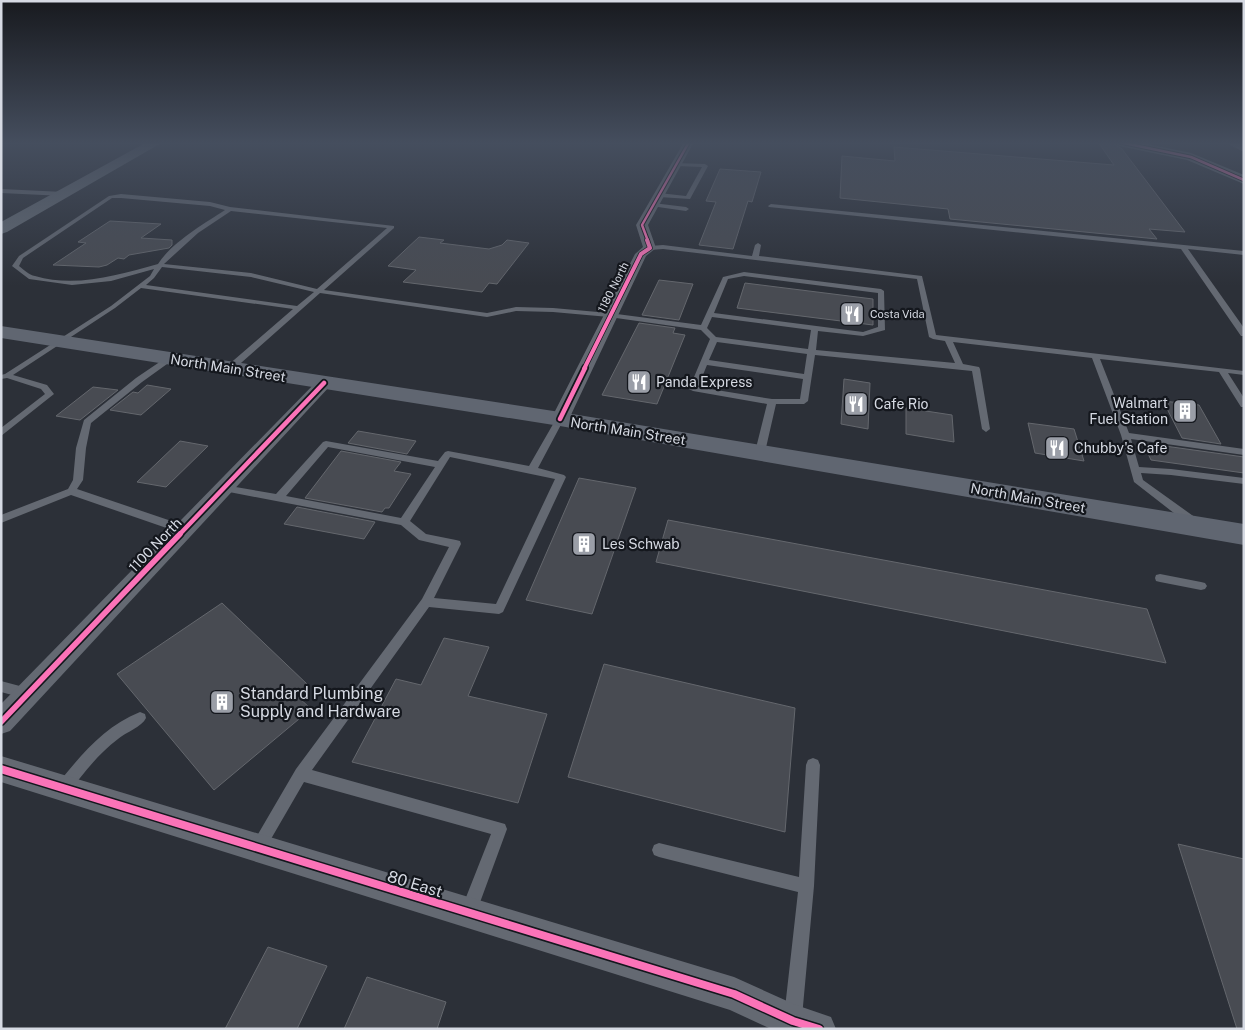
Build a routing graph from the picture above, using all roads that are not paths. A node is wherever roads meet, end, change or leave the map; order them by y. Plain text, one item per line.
1 (71, 190) edge
2 (662, 190) edge
3 (692, 190) edge
4 (1, 191) edge
5 (64, 194) junction
6 (656, 200) junction
7 (771, 206) dead end
8 (230, 209) junction
9 (686, 209) dead end
10 (1, 229) edge
11 (758, 245) dead end
12 (1183, 247) junction
13 (650, 248) junction
14 (1244, 253) edge
15 (755, 258) junction
16 (160, 265) junction
17 (139, 286) junction
18 (319, 290) junction
19 (299, 308) junction
20 (609, 315) junction
21 (710, 315) junction
22 (703, 328) junction
23 (814, 328) junction
24 (1, 332) edge
25 (1244, 334) edge
26 (714, 339) junction
27 (948, 339) junction
28 (59, 341) junction
29 (812, 352) junction
30 (1095, 356) junction
31 (170, 359) junction
32 (705, 362) junction
33 (960, 366) junction
34 (230, 368) junction
35 (1222, 371) junction
36 (1244, 374) edge
37 (4, 377) edge
38 (808, 377) junction
39 (324, 383) junction
40 (772, 402) junction
41 (1244, 405) edge
42 (560, 420) junction
43 (986, 429) dead end
44 (1, 433) edge
45 (1125, 435) junction
46 (760, 452) junction
47 (1244, 452) edge
48 (441, 465) junction
49 (532, 470) junction
50 (1135, 470) junction
51 (1244, 481) edge
52 (224, 488) junction
53 (71, 492) junction
54 (278, 499) junction
55 (1, 518) edge
56 (404, 522) junction
57 (1200, 527) junction
58 (185, 530) junction
59 (1244, 535) edge
60 (1160, 578) dead end
61 (1202, 586) dead end
62 (426, 602) junction
63 (1, 686) edge
64 (28, 693) junction
65 (140, 718) dead end
66 (1, 722) edge
67 (813, 765) dead end
68 (1, 769) edge
69 (301, 774) junction
70 (64, 787) junction
71 (258, 848) junction
72 (659, 850) dead end
73 (806, 886) junction
74 (468, 914) junction
75 (806, 1025) edge

1 - 5 main road
2 - 6 street
3 - 6 lane
4 - 5 lane
5 - 10 main road
6 - 9 lane
6 - 13 street
7 - 12 lane
8 - 16 lane
8 - 16 lane
8 - 18 lane
11 - 15 lane
12 - 14 lane
12 - 25 lane
13 - 15 lane
13 - 20 street, 1180 North
15 - 27 lane
16 - 17 lane
16 - 18 lane
17 - 19 lane
17 - 28 lane
18 - 19 lane
18 - 20 lane
19 - 34 lane
20 - 22 lane
20 - 42 street, 1180 North
21 - 22 lane
21 - 23 lane
21 - 23 lane
22 - 26 lane
23 - 29 lane
24 - 28 highway, North Main Street
26 - 29 lane
26 - 32 lane
27 - 30 lane
27 - 33 lane
28 - 31 highway, North Main Street
28 - 37 lane
29 - 33 lane
29 - 38 lane
30 - 35 lane
30 - 45 lane
31 - 34 highway, North Main Street
31 - 53 lane
32 - 38 lane
32 - 40 lane
33 - 43 lane
34 - 39 highway, North Main Street
35 - 36 lane
35 - 41 lane
37 - 44 lane
38 - 40 lane
39 - 42 highway, North Main Street
39 - 52 street, 1100 North
40 - 46 lane
42 - 46 highway, North Main Street
42 - 49 lane
45 - 47 lane
45 - 50 lane
46 - 57 highway, North Main Street
48 - 49 lane
48 - 54 lane
48 - 56 lane
49 - 62 lane
50 - 51 lane
50 - 57 lane
52 - 54 lane
52 - 58 street, 1100 North
53 - 55 lane
53 - 58 lane
54 - 56 lane
56 - 62 lane
57 - 59 highway
58 - 64 street, 1100 North
60 - 61 lane
62 - 69 lane
63 - 64 lane
64 - 66 street, 1100 North
65 - 70 lane
67 - 73 lane
68 - 70 street, 80 East
69 - 71 lane
69 - 74 lane
70 - 71 street, 80 East
71 - 74 street, 80 East
72 - 73 lane
73 - 75 lane
74 - 75 street, 80 East

